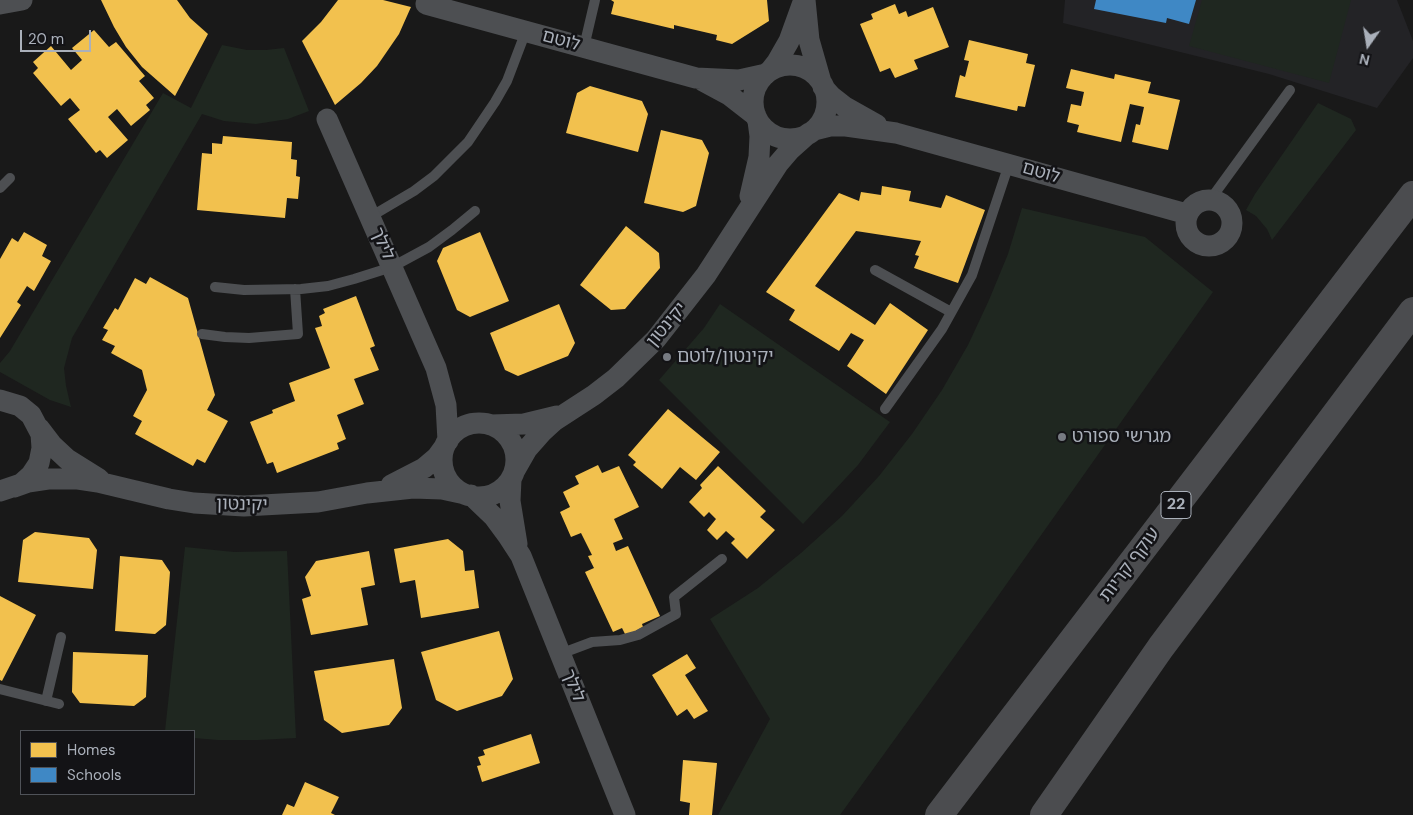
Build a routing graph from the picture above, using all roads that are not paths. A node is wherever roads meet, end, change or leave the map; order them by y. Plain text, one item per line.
1 (22, 0) edge
2 (595, 0) edge
3 (805, 0) edge
4 (0, 4) edge
5 (426, 4) dead end
6 (526, 31) junction
7 (584, 47) junction
8 (768, 72) junction
9 (696, 78) junction
10 (822, 85) junction
11 (1290, 90) dead end
12 (327, 119) dead end
13 (757, 119) junction
14 (811, 131) junction
15 (896, 133) junction
16 (1009, 164) junction
17 (10, 178) dead end
18 (0, 188) edge
19 (1413, 195) edge
20 (1210, 200) junction
21 (476, 211) dead end
22 (1187, 214) junction
23 (370, 217) junction
24 (743, 218) junction
25 (392, 267) junction
26 (874, 270) dead end
27 (215, 286) dead end
28 (295, 289) junction
29 (1413, 311) edge
30 (951, 312) junction
31 (202, 334) dead end
32 (436, 368) junction
33 (0, 400) edge
34 (885, 409) dead end
35 (569, 411) junction
36 (489, 424) junction
37 (38, 427) junction
38 (447, 443) junction
39 (513, 475) junction
40 (117, 488) junction
41 (5, 491) edge
42 (367, 493) junction
43 (468, 494) junction
44 (520, 556) junction
45 (722, 560) dead end
46 (61, 637) dead end
47 (560, 654) junction
48 (0, 689) edge
49 (46, 701) junction
50 (59, 704) dead end
51 (625, 815) edge
52 (939, 815) edge
53 (1044, 815) edge

1 - 4 street
2 - 7 lane
3 - 8 street
3 - 10 street
5 - 6 street, לוטם
6 - 7 street, לוטם
6 - 23 lane
7 - 9 street, לוטם
8 - 9 street, לוטם
8 - 10 street
8 - 13 street
9 - 13 street, לוטם
10 - 14 street
10 - 15 street, לוטם
11 - 20 lane
12 - 23 street, לילך
13 - 14 street
13 - 24 street, יקינטון
14 - 15 street, לוטם
14 - 24 street, יקינטון
15 - 16 street, לוטם
16 - 22 street, לוטם
16 - 30 lane
17 - 18 lane
19 - 52 highway, עוקף קריות / 22
20 - 22 street
20 - 22 street
21 - 25 lane
23 - 25 street, לילך
24 - 35 street, יקינטון
25 - 28 lane
25 - 32 street, לילך
26 - 30 lane
27 - 28 lane
28 - 31 lane
29 - 53 highway
30 - 34 lane
32 - 36 street, לילך
32 - 38 street, לילך
33 - 37 street, יקינטון
35 - 36 street, יקינטון
35 - 39 street, יקינטון
36 - 38 street
36 - 39 street
37 - 40 street, יקינטון
37 - 41 street
38 - 42 street, יקינטון
38 - 43 street
39 - 43 street
39 - 44 street, לילך
40 - 41 street, יקינטון
40 - 42 street, יקינטון
42 - 43 street, יקינטון
43 - 44 street, לילך
44 - 47 street, לילך
45 - 47 lane
46 - 49 lane
47 - 51 street, לילך
48 - 49 lane
49 - 50 lane

